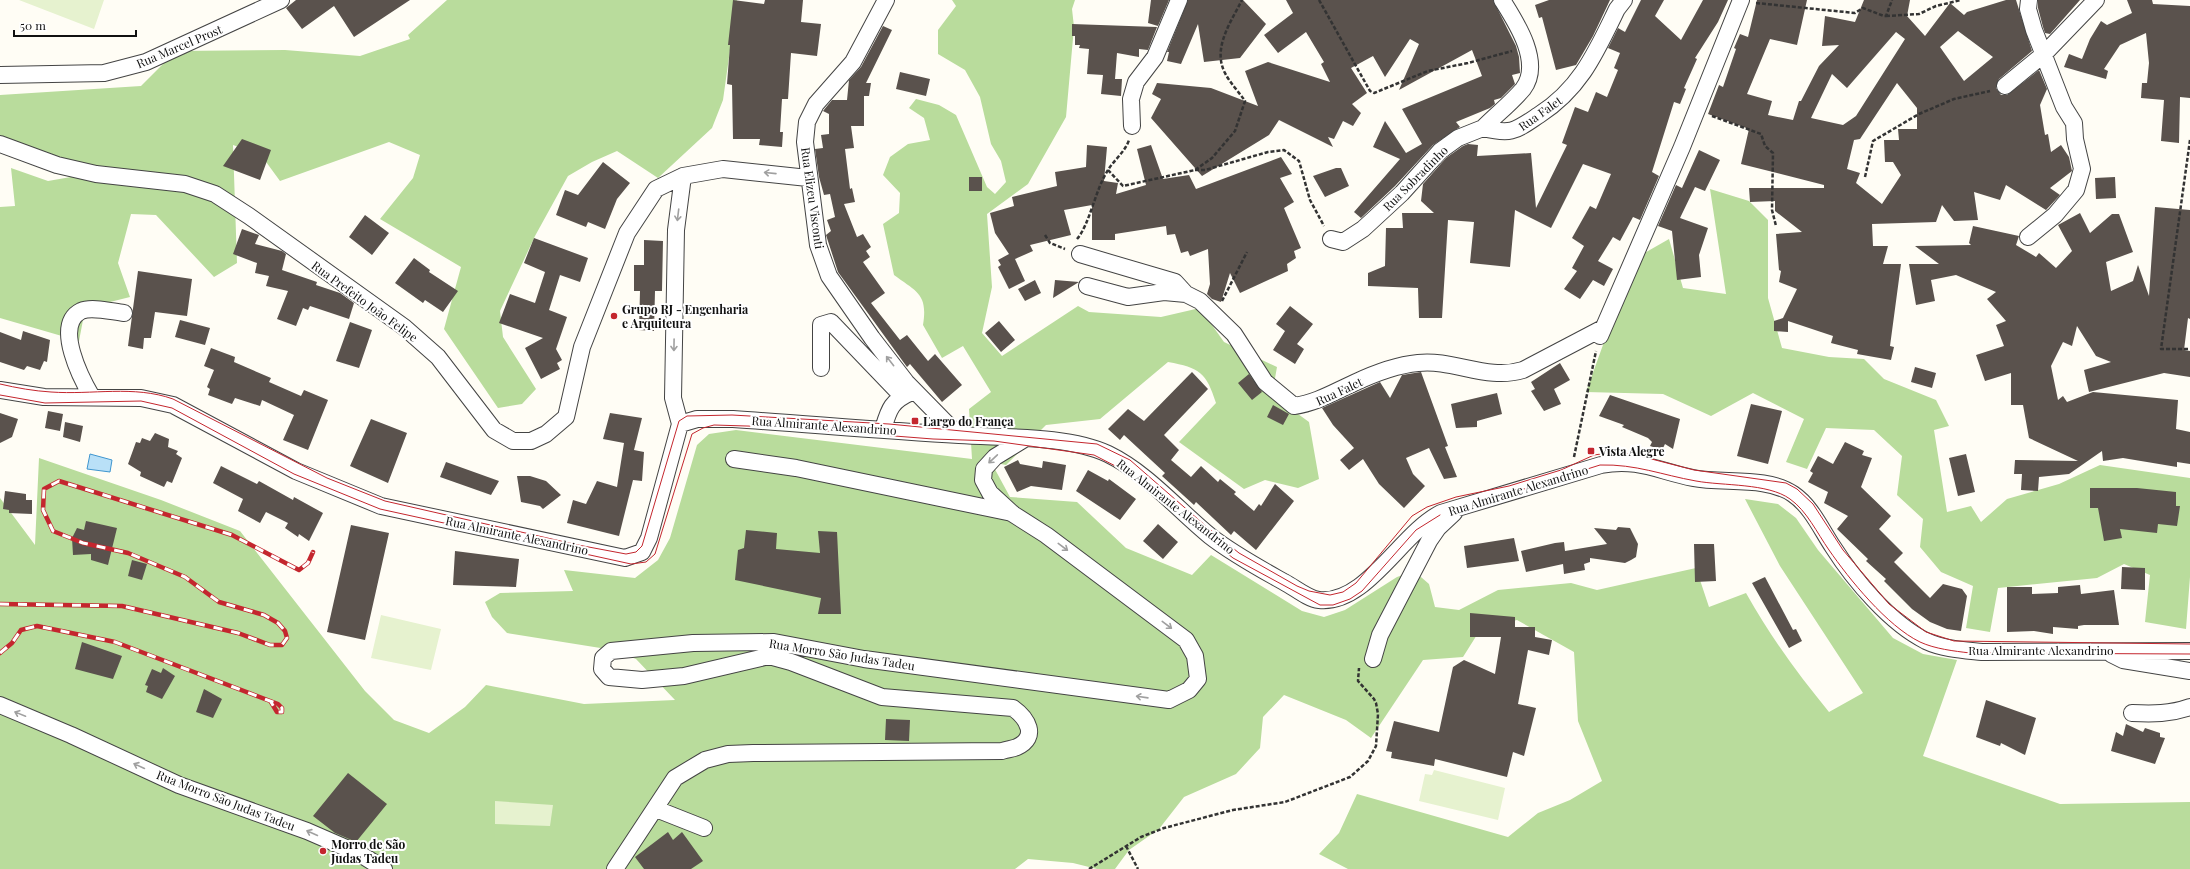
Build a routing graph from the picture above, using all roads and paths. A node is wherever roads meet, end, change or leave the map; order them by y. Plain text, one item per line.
1 (886, 0) edge
2 (1180, 0) edge
3 (1242, 0) edge
4 (1319, 0) edge
5 (1502, 0) edge
6 (1624, 0) edge
7 (1741, 0) edge
8 (1892, 0) edge
9 (1961, 0) edge
10 (2029, 0) edge
11 (2096, 0) edge
12 (275, 1) edge
13 (1764, 5) dead end
14 (1886, 16) junction
15 (1528, 46) junction
16 (2044, 54) junction
17 (0, 75) edge
18 (2005, 86) joint
19 (1696, 110) junction
20 (1132, 126) joint
21 (1483, 128) junction
22 (2190, 140) edge
23 (0, 144) edge
24 (1108, 170) junction
25 (1194, 170) junction
26 (683, 176) junction
27 (1865, 177) dead end
28 (808, 178) junction
29 (1776, 226) dead end
30 (1045, 235) dead end
31 (2028, 237) dead end
32 (1332, 239) joint
33 (1074, 249) junction
34 (1247, 252) dead end
35 (1087, 286) dead end
36 (1186, 294) junction
37 (124, 313) dead end
38 (1215, 316) junction
39 (1601, 332) junction
40 (2190, 349) edge
41 (821, 368) dead end
42 (0, 390) edge
43 (908, 393) junction
44 (92, 397) junction
45 (680, 424) junction
46 (883, 429) junction
47 (958, 435) junction
48 (1026, 438) junction
49 (734, 459) dead end
50 (1570, 474) junction
51 (1463, 505) junction
52 (1013, 514) junction
53 (2107, 651) junction
54 (2190, 651) edge
55 (1366, 663) joint
56 (2190, 671) edge
57 (0, 706) edge
58 (2190, 707) edge
59 (2132, 713) dead end
60 (656, 809) junction
61 (704, 828) dead end
62 (1126, 846) junction
63 (384, 869) edge
64 (615, 869) edge
65 (1089, 869) edge
66 (1138, 869) edge

1 - 28 street, Rua Elizeu Visconti
2 - 20 street
3 - 25 path
4 - 15 path
5 - 15 street
6 - 21 street, Rua Falet
7 - 19 street
8 - 14 path
9 - 14 path
10 - 16 street
11 - 16 street
12 - 17 street, Rua Marcel Prost
13 - 14 path
15 - 21 street
16 - 18 street
16 - 31 street
18 - 27 path
19 - 29 path
19 - 39 street
20 - 24 path
21 - 32 street, Rua Sobradinho
22 - 40 path
23 - 26 street, Rua Prefeito João Felipe
24 - 25 path
24 - 33 path
25 - 32 path
28 -> 26 street, Rua Prefeito João Felipe
26 -> 45 street
43 -> 28 street, Rua Elizeu Visconti
30 - 33 path
33 - 36 street
34 - 38 path
35 - 36 street, Rua Falet
36 - 38 street, Rua Falet
37 - 44 street
38 - 39 street, Rua Falet
39 - 50 path
41 - 43 street
42 - 44 street, Rua Almirante Alexandrino
43 - 46 street
43 - 47 street
44 - 45 street, Rua Almirante Alexandrino
45 - 46 street, Rua Almirante Alexandrino
46 - 47 street, Rua Almirante Alexandrino
47 - 48 street, Rua Almirante Alexandrino
48 - 51 street, Rua Almirante Alexandrino
48 -> 52 street, Rua Morro São Judas Tadeu
49 - 52 street
50 - 51 street, Rua Almirante Alexandrino
50 - 53 street, Rua Almirante Alexandrino
51 - 55 street
52 -> 60 street, Rua Morro São Judas Tadeu
53 - 54 street, Rua Almirante Alexandrino
53 - 56 street
55 - 62 path
63 -> 57 street, Rua Morro São Judas Tadeu
58 - 59 street
60 - 61 street
60 - 64 street, Rua Morro São Judas Tadeu
62 - 65 path
62 - 66 path

